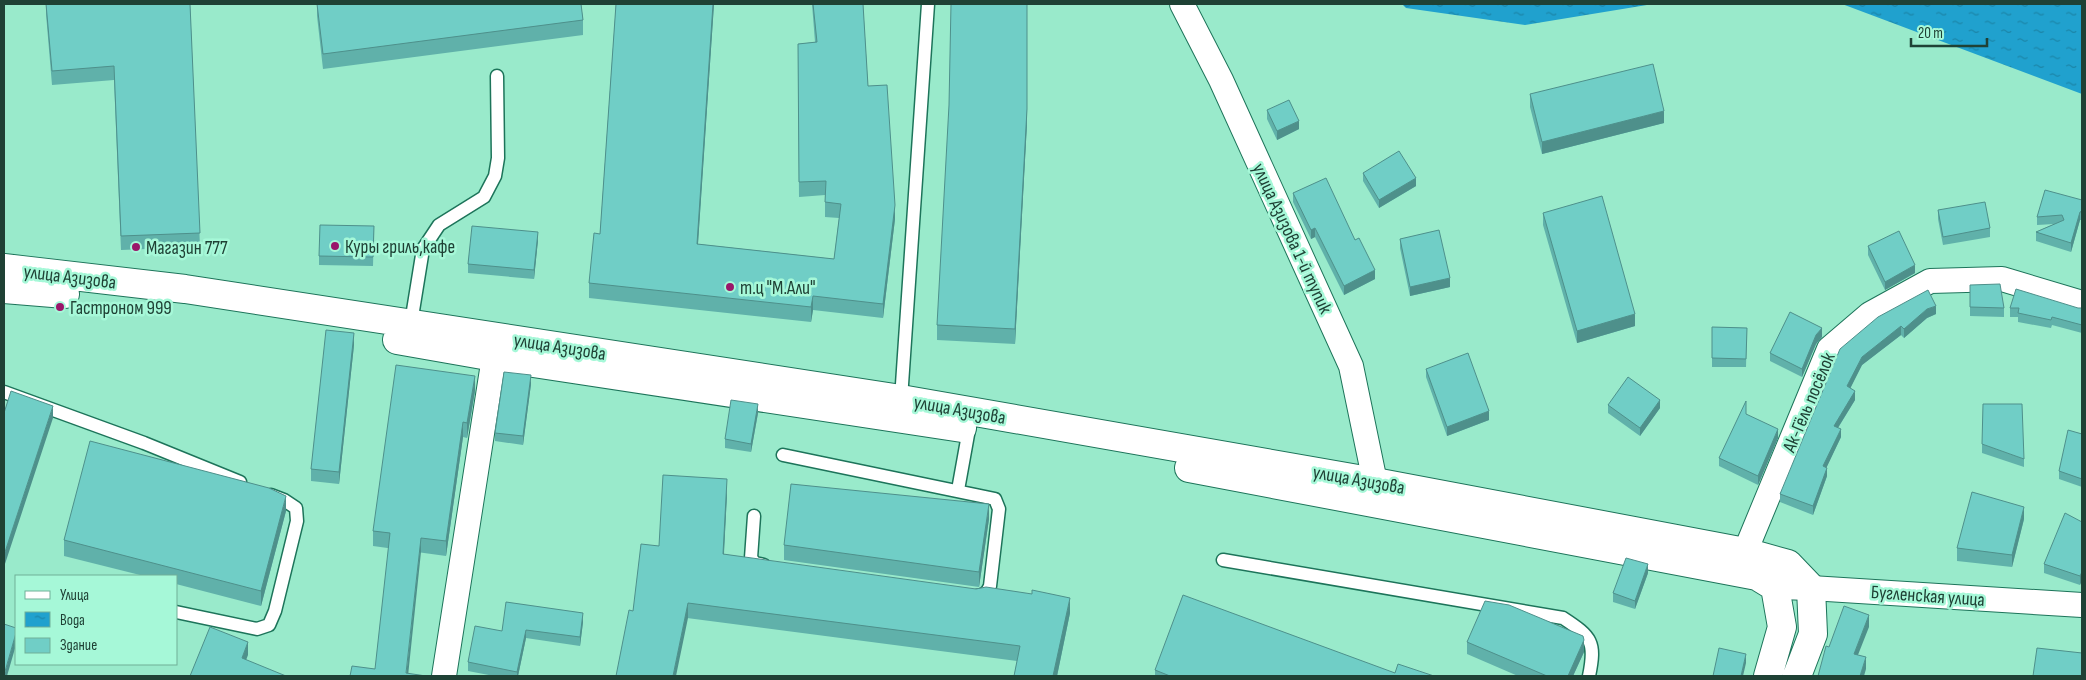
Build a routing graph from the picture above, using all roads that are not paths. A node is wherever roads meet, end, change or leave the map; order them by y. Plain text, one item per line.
1 (928, 4) edge
2 (1182, 4) edge
3 (497, 76) dead end
4 (4, 286) edge
5 (2082, 303) edge
6 (411, 323) junction
7 (494, 357) junction
8 (4, 392) edge
9 (901, 399) junction
10 (969, 428) junction
11 (783, 455) dead end
12 (1375, 482) junction
13 (958, 490) junction
14 (754, 516) dead end
15 (1223, 560) dead end
16 (1741, 563) junction
17 (780, 568) edge
18 (1775, 588) junction
19 (1811, 588) junction
20 (967, 594) edge
21 (2082, 605) edge
22 (178, 612) edge
23 (444, 676) edge
24 (1589, 676) edge
25 (1768, 676) edge
26 (1797, 676) edge

1 - 9 lane
2 - 12 street, улица Азизова 1-й тупик
3 - 6 lane
4 - 6 main road, улица Азизова
4 - 7 main road, улица Азизова
5 - 16 street, Ак-Гёль посёлок
6 - 9 main road, улица Азизова
7 - 10 main road, улица Азизова
7 - 23 street
8 - 22 lane
9 - 12 main road, улица Азизова
10 - 13 lane
10 - 16 main road, улица Азизова
11 - 13 lane
12 - 16 main road, улица Азизова
13 - 20 lane
14 - 17 lane
15 - 24 lane
16 - 18 main road, улица Азизова
16 - 19 main road, улица Азизова
18 - 19 street, Бугленская улица
18 - 25 main road
19 - 21 street, Бугленская улица
19 - 26 main road

